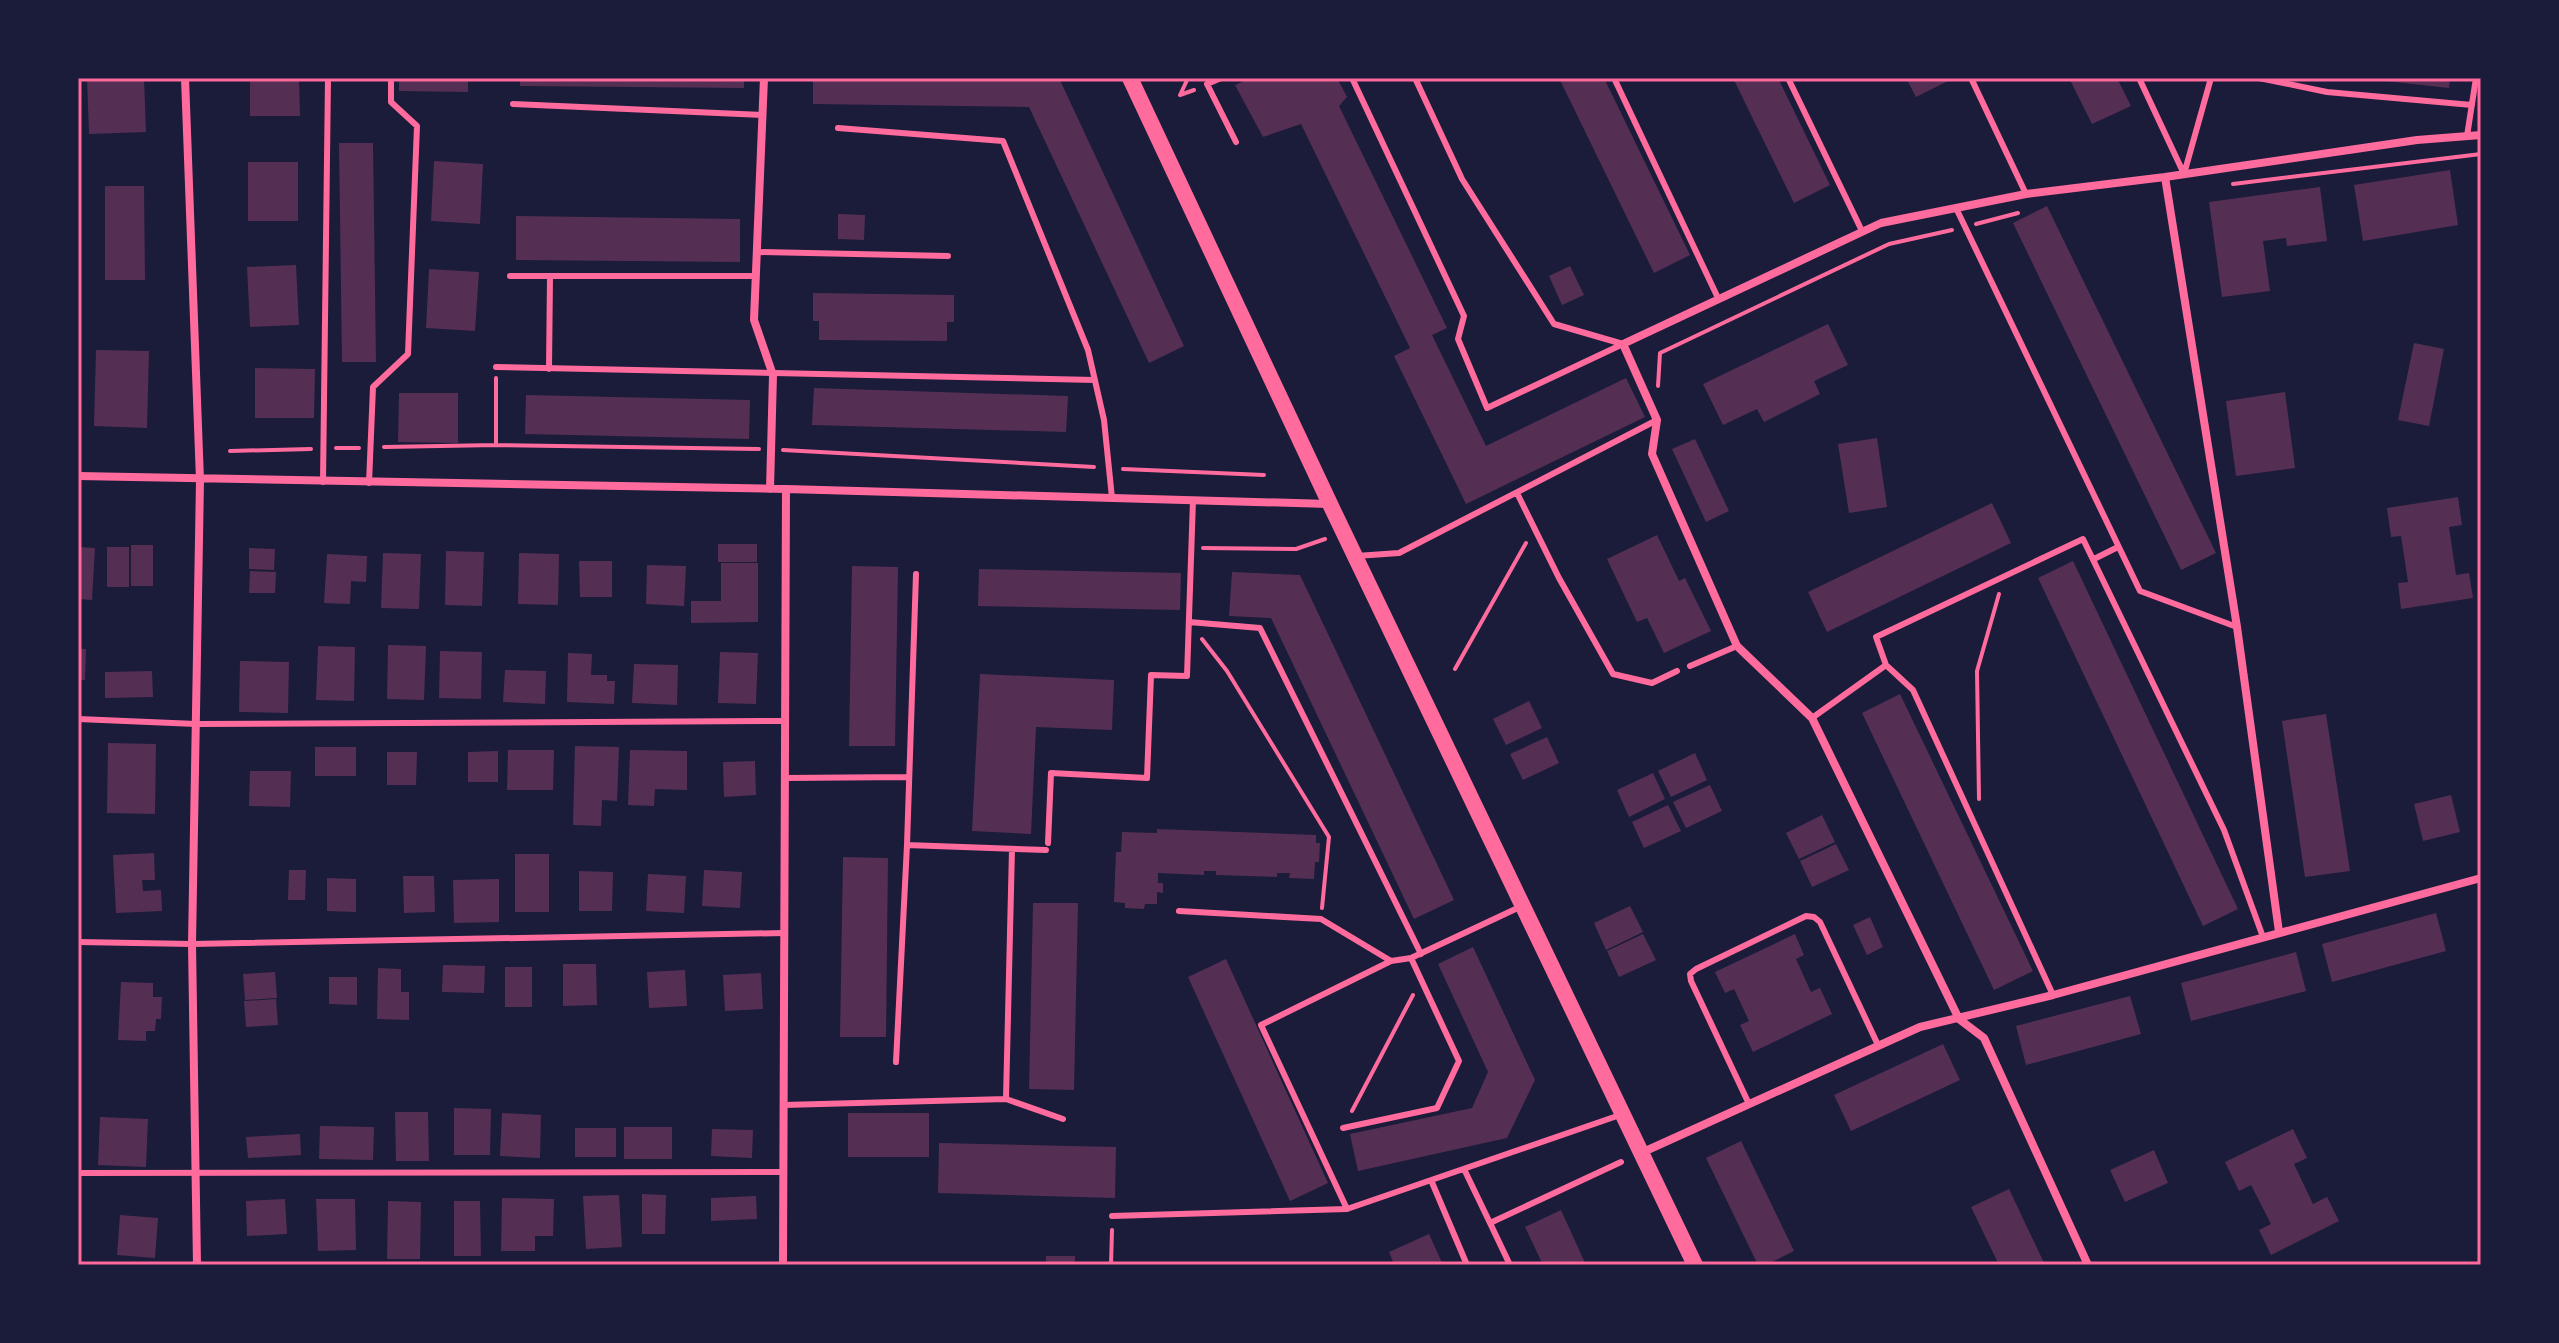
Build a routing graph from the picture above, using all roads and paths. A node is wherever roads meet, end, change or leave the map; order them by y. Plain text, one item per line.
1 (185, 78) edge
2 (328, 78) edge
3 (391, 78) edge
4 (764, 78) edge
5 (1130, 78) edge
6 (1188, 78) edge
7 (1221, 78) edge
8 (1352, 78) edge
9 (1415, 78) edge
10 (1614, 78) edge
11 (1788, 78) edge
12 (1971, 78) edge
13 (2139, 78) edge
14 (2211, 78) edge
15 (2259, 78) edge
16 (2476, 78) edge
17 (1180, 95) dead end
18 (513, 104) dead end
19 (2472, 105) junction
20 (763, 115) junction
21 (838, 128) dead end
22 (2481, 135) edge
23 (2467, 136) junction
24 (1236, 142) dead end
25 (2481, 154) edge
26 (2184, 174) junction
27 (2165, 177) junction
28 (2229, 185) dead end
29 (2026, 194) junction
30 (1956, 208) junction
31 (2024, 211) dead end
32 (1964, 227) junction
33 (1862, 231) junction
34 (757, 252) junction
35 (948, 256) dead end
36 (510, 276) dead end
37 (550, 276) junction
38 (756, 276) junction
39 (1718, 298) junction
40 (1623, 344) junction
41 (496, 367) joint
42 (549, 369) junction
43 (773, 375) junction
44 (1095, 380) junction
45 (1657, 420) junction
46 (496, 445) junction
47 (370, 448) junction
48 (323, 449) junction
49 (773, 449) junction
50 (230, 451) dead end
51 (1109, 468) junction
52 (1264, 475) dead end
53 (78, 476) edge
54 (200, 480) junction
55 (323, 482) junction
56 (369, 483) junction
57 (770, 489) junction
58 (786, 489) junction
59 (1517, 493) junction
60 (1112, 498) junction
61 (1193, 500) junction
62 (1330, 504) junction
63 (1535, 527) junction
64 (1327, 538) dead end
65 (1191, 547) junction
66 (2118, 547) junction
67 (1355, 556) junction
68 (2094, 559) junction
69 (916, 574) dead end
70 (2003, 577) junction
71 (1189, 622) junction
72 (2237, 627) junction
73 (1737, 646) junction
74 (1886, 665) junction
75 (1690, 666) dead end
76 (1455, 669) dead end
77 (1677, 671) dead end
78 (1812, 718) junction
79 (78, 719) edge
80 (785, 721) junction
81 (196, 724) junction
82 (908, 777) junction
83 (785, 778) junction
84 (1980, 835) junction
85 (907, 845) junction
86 (1012, 849) junction
87 (2481, 878) edge
88 (1522, 906) junction
89 (1179, 911) dead end
90 (1321, 919) junction
91 (2279, 932) junction
92 (784, 933) junction
93 (2263, 937) junction
94 (78, 942) edge
95 (192, 944) junction
96 (1421, 954) junction
97 (1411, 958) junction
98 (1391, 961) junction
99 (1421, 980) junction
100 (2053, 995) junction
101 (1959, 1019) junction
102 (1878, 1045) junction
103 (896, 1062) dead end
104 (1006, 1099) junction
105 (1749, 1104) junction
106 (784, 1105) junction
107 (1623, 1115) junction
108 (1063, 1119) dead end
109 (1343, 1128) joint
110 (1641, 1153) junction
111 (1621, 1162) dead end
112 (1464, 1169) junction
113 (784, 1172) junction
114 (78, 1173) edge
115 (197, 1173) junction
116 (1431, 1180) junction
117 (1347, 1209) junction
118 (1112, 1216) joint
119 (1490, 1223) junction
120 (197, 1265) edge
121 (783, 1265) edge
122 (1111, 1265) edge
123 (1467, 1265) edge
124 (1510, 1265) edge
125 (1695, 1265) edge
126 (2088, 1265) edge

1 - 54 street
2 - 48 lane
3 - 47 lane
4 - 20 street
5 - 62 main road
6 - 17 path
7 - 24 lane
8 - 40 lane
9 - 40 lane
10 - 39 lane
11 - 33 lane
12 - 29 lane
13 - 26 lane
14 - 26 lane
15 - 19 lane
16 - 19 lane
18 - 20 lane
19 - 23 lane
20 - 34 street
21 - 44 lane
22 - 23 street
23 - 26 street
25 - 28 path
26 - 27 street
27 - 29 street
27 - 72 street
29 - 30 street
30 - 32 lane
30 - 33 street
31 - 32 path
32 - 45 path
32 - 66 lane
33 - 39 street
34 - 35 lane
34 - 38 street
36 - 37 lane
37 - 38 lane
37 - 42 lane
38 - 43 street
39 - 40 street
40 - 45 street
41 - 42 lane
41 - 46 path
42 - 43 lane
43 - 44 lane
43 - 49 street
44 - 51 lane
45 - 59 lane
45 - 73 street
46 - 47 path
46 - 49 path
47 - 48 path
47 - 56 lane
48 - 50 path
48 - 55 lane
49 - 51 path
49 - 57 street
51 - 52 path
51 - 60 lane
53 - 54 street
54 - 55 street
54 - 81 street
55 - 56 street
56 - 57 street
57 - 58 street
58 - 60 street
58 - 80 street
59 - 63 lane
59 - 67 lane
60 - 61 street
61 - 62 street
61 - 65 lane
62 - 67 main road
63 - 76 path
63 - 77 lane
64 - 65 path
65 - 71 lane
66 - 68 lane
66 - 72 lane
67 - 88 main road
68 - 70 lane
68 - 93 lane
69 - 82 lane
70 - 74 lane
70 - 84 path
71 - 86 lane
71 - 90 path
71 - 96 lane
72 - 91 street
73 - 75 lane
73 - 78 street
74 - 78 lane
74 - 84 lane
78 - 101 street
79 - 81 lane
80 - 81 lane
80 - 83 street
81 - 95 street
82 - 83 lane
82 - 85 lane
83 - 92 street
84 - 100 lane
85 - 86 lane
85 - 103 lane
86 - 104 lane
87 - 91 street
88 - 96 lane
88 - 107 main road
89 - 90 lane
90 - 98 lane
91 - 93 street
92 - 95 lane
92 - 106 street
93 - 100 street
94 - 95 lane
95 - 115 street
96 - 97 lane
97 - 98 lane
97 - 99 lane
98 - 117 lane
99 - 109 path
99 - 109 lane
100 - 101 street
101 - 102 street
101 - 126 street
102 - 105 street
102 - 105 lane
104 - 106 lane
104 - 108 lane
105 - 110 street
106 - 113 street
107 - 110 main road
107 - 112 lane
110 - 125 main road
111 - 119 lane
112 - 116 lane
112 - 119 lane
113 - 115 lane
113 - 121 street
114 - 115 lane
115 - 120 street
116 - 117 lane
116 - 123 lane
117 - 118 lane
118 - 122 path
119 - 124 lane

